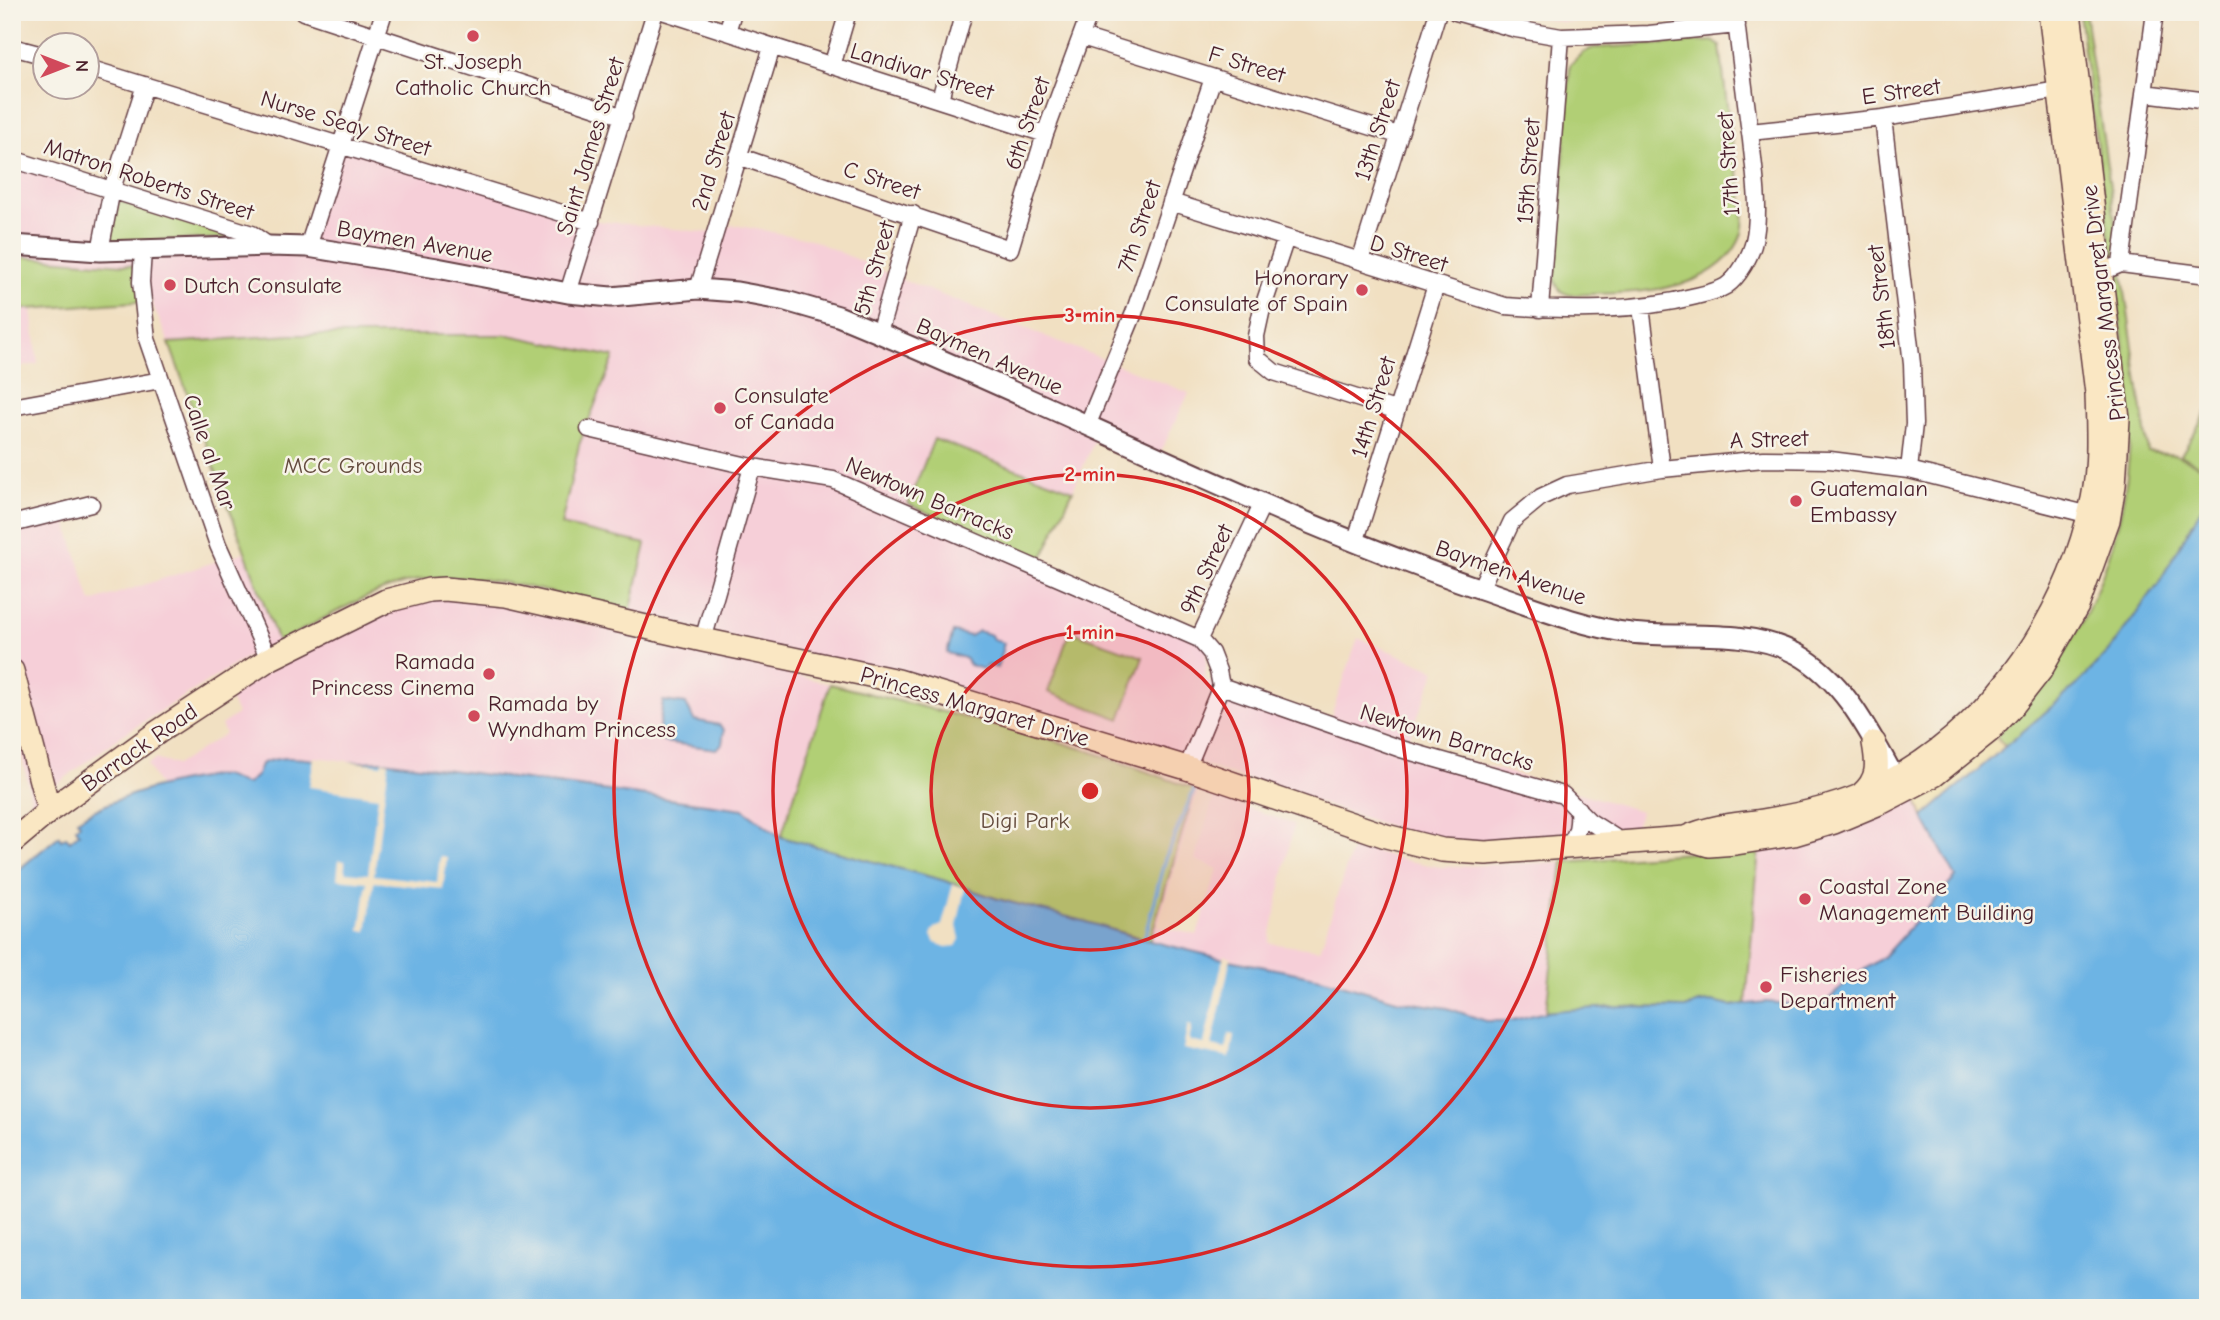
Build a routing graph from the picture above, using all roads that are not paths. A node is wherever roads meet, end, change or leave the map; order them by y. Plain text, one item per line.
1 (303, 12) edge
2 (384, 12) edge
3 (656, 12) edge
4 (665, 12) edge
5 (733, 12) edge
6 (848, 12) edge
7 (964, 12) edge
8 (1090, 12) edge
9 (1438, 12) edge
10 (1457, 12) edge
11 (2050, 12) edge
12 (2069, 12) edge
13 (2155, 12) edge
14 (1736, 19) edge
15 (727, 32) junction
16 (377, 36) junction
17 (1082, 37) junction
18 (1561, 37) junction
19 (12, 47) edge
20 (772, 47) junction
21 (32, 52) edge
22 (832, 66) junction
23 (102, 72) edge
24 (1213, 78) junction
25 (145, 85) junction
26 (2059, 90) junction
27 (2144, 93) junction
28 (940, 99) junction
29 (2208, 101) edge
30 (624, 117) junction
31 (1883, 118) junction
32 (1750, 132) junction
33 (1045, 134) junction
34 (1398, 135) junction
35 (340, 145) junction
36 (738, 156) junction
37 (12, 159) edge
38 (112, 189) junction
39 (1171, 202) junction
40 (913, 214) junction
41 (591, 222) junction
42 (1286, 238) junction
43 (12, 245) edge
44 (269, 246) junction
45 (308, 247) junction
46 (1010, 249) joint
47 (100, 251) junction
48 (143, 251) junction
49 (1360, 261) junction
50 (2121, 264) junction
51 (2208, 275) edge
52 (2092, 277) junction
53 (1436, 285) junction
54 (698, 289) junction
55 (568, 293) junction
56 (1641, 307) junction
57 (1540, 309) junction
58 (880, 333) junction
59 (162, 380) junction
60 (12, 407) edge
61 (1395, 410) junction
62 (1087, 426) junction
63 (589, 429) dead end
64 (752, 467) junction
65 (1662, 469) junction
66 (1909, 470) junction
67 (91, 503) dead end
68 (1262, 505) junction
69 (2098, 517) junction
70 (12, 524) edge
71 (1354, 543) junction
72 (1480, 589) junction
73 (1199, 639) junction
74 (703, 640) junction
75 (270, 659) junction
76 (12, 671) edge
77 (1221, 686) junction
78 (1874, 743) junction
79 (1925, 759) junction
80 (1187, 768) junction
81 (1898, 784) junction
82 (1860, 795) junction
83 (1577, 809) junction
84 (49, 811) junction
85 (1685, 838) junction
86 (12, 842) edge
87 (1623, 842) junction
88 (1568, 846) junction

1 - 16 street
2 - 16 street
3 - 30 street, Saint James Street
4 - 15 street, Landivar Street
5 - 15 street
6 - 22 street
7 - 28 street
8 - 17 street, 6th Street
9 - 34 street, 13th Street
10 - 18 street
11 - 26 main road, Princess Margaret Drive
12 - 52 main road, Princess Margaret Drive
13 - 27 street
14 - 18 street
14 - 32 street, 17th Street
15 - 20 street, Landivar Street
16 - 30 street
16 - 35 street
17 - 24 street, F Street
17 - 33 street, 6th Street
18 - 57 street, 15th Street
19 - 21 street
20 - 22 street, Landivar Street
20 - 36 street, 2nd Street
22 - 28 street, Landivar Street
23 - 25 street, Nurse Seay Street
24 - 34 street, F Street
24 - 39 street, 7th Street
25 - 35 street, Nurse Seay Street
25 - 38 street
26 - 31 street, E Street
26 - 52 main road, Princess Margaret Drive
27 - 29 street
27 - 50 street
28 - 33 street, Landivar Street
30 - 41 street, Saint James Street
31 - 32 street, E Street
31 - 66 street, 18th Street
32 - 56 street, 17th Street
33 - 46 street, 6th Street
34 - 49 street, 13th Street
35 - 41 street, Nurse Seay Street
35 - 45 street
36 - 40 street, C Street
36 - 54 street, 2nd Street
37 - 38 street, Matron Roberts Street
38 - 44 street, Matron Roberts Street
38 - 47 street
39 - 42 street, D Street
39 - 62 street, 7th Street
40 - 46 street, C Street
40 - 58 street, 5th Street
41 - 55 street, Saint James Street
42 - 49 street, D Street
42 - 61 street
43 - 47 street, Baymen Avenue
44 - 45 street, Baymen Avenue
44 - 48 street, Baymen Avenue
45 - 55 street, Baymen Avenue
47 - 48 street, Baymen Avenue
48 - 59 street, Calle al Mar
49 - 53 street, D Street
50 - 51 street
50 - 52 street
52 - 69 main road, Princess Margaret Drive
53 - 57 street, D Street
53 - 61 street, 14th Street
54 - 55 street, Baymen Avenue
54 - 58 street, Baymen Avenue
56 - 57 street, D Street
56 - 65 street
58 - 62 street, Baymen Avenue
59 - 60 street
59 - 75 street, Calle al Mar
61 - 71 street, 14th Street
62 - 68 street, Baymen Avenue
63 - 64 street, Newtown Barracks
64 - 73 street, Newtown Barracks
64 - 74 street
65 - 66 street, A Street
65 - 72 street, A Street
66 - 69 street, A Street
67 - 70 street
68 - 71 street, Baymen Avenue
68 - 73 street, 9th Street
69 - 79 main road, Princess Margaret Drive
69 - 81 main road, Princess Margaret Drive
71 - 72 street, Baymen Avenue
72 - 78 street, Baymen Avenue
73 - 77 street, 9th Street
74 - 75 main road, Princess Margaret Drive
74 - 80 main road, Princess Margaret Drive
75 - 84 main road, Barrack Road
76 - 84 main road
77 - 80 street
77 - 83 street, Newtown Barracks
78 - 79 main road
78 - 81 street, Baymen Avenue
78 - 82 main road
79 - 81 main road, Princess Margaret Drive
80 - 88 main road, Princess Margaret Drive
81 - 82 main road, Princess Margaret Drive
81 - 85 main road, Princess Margaret Drive
82 - 85 main road, Princess Margaret Drive
83 - 87 street, Newtown Barracks
83 - 88 street
84 - 86 main road, Barrack Road
85 - 87 main road, Princess Margaret Drive
87 - 88 main road, Princess Margaret Drive

